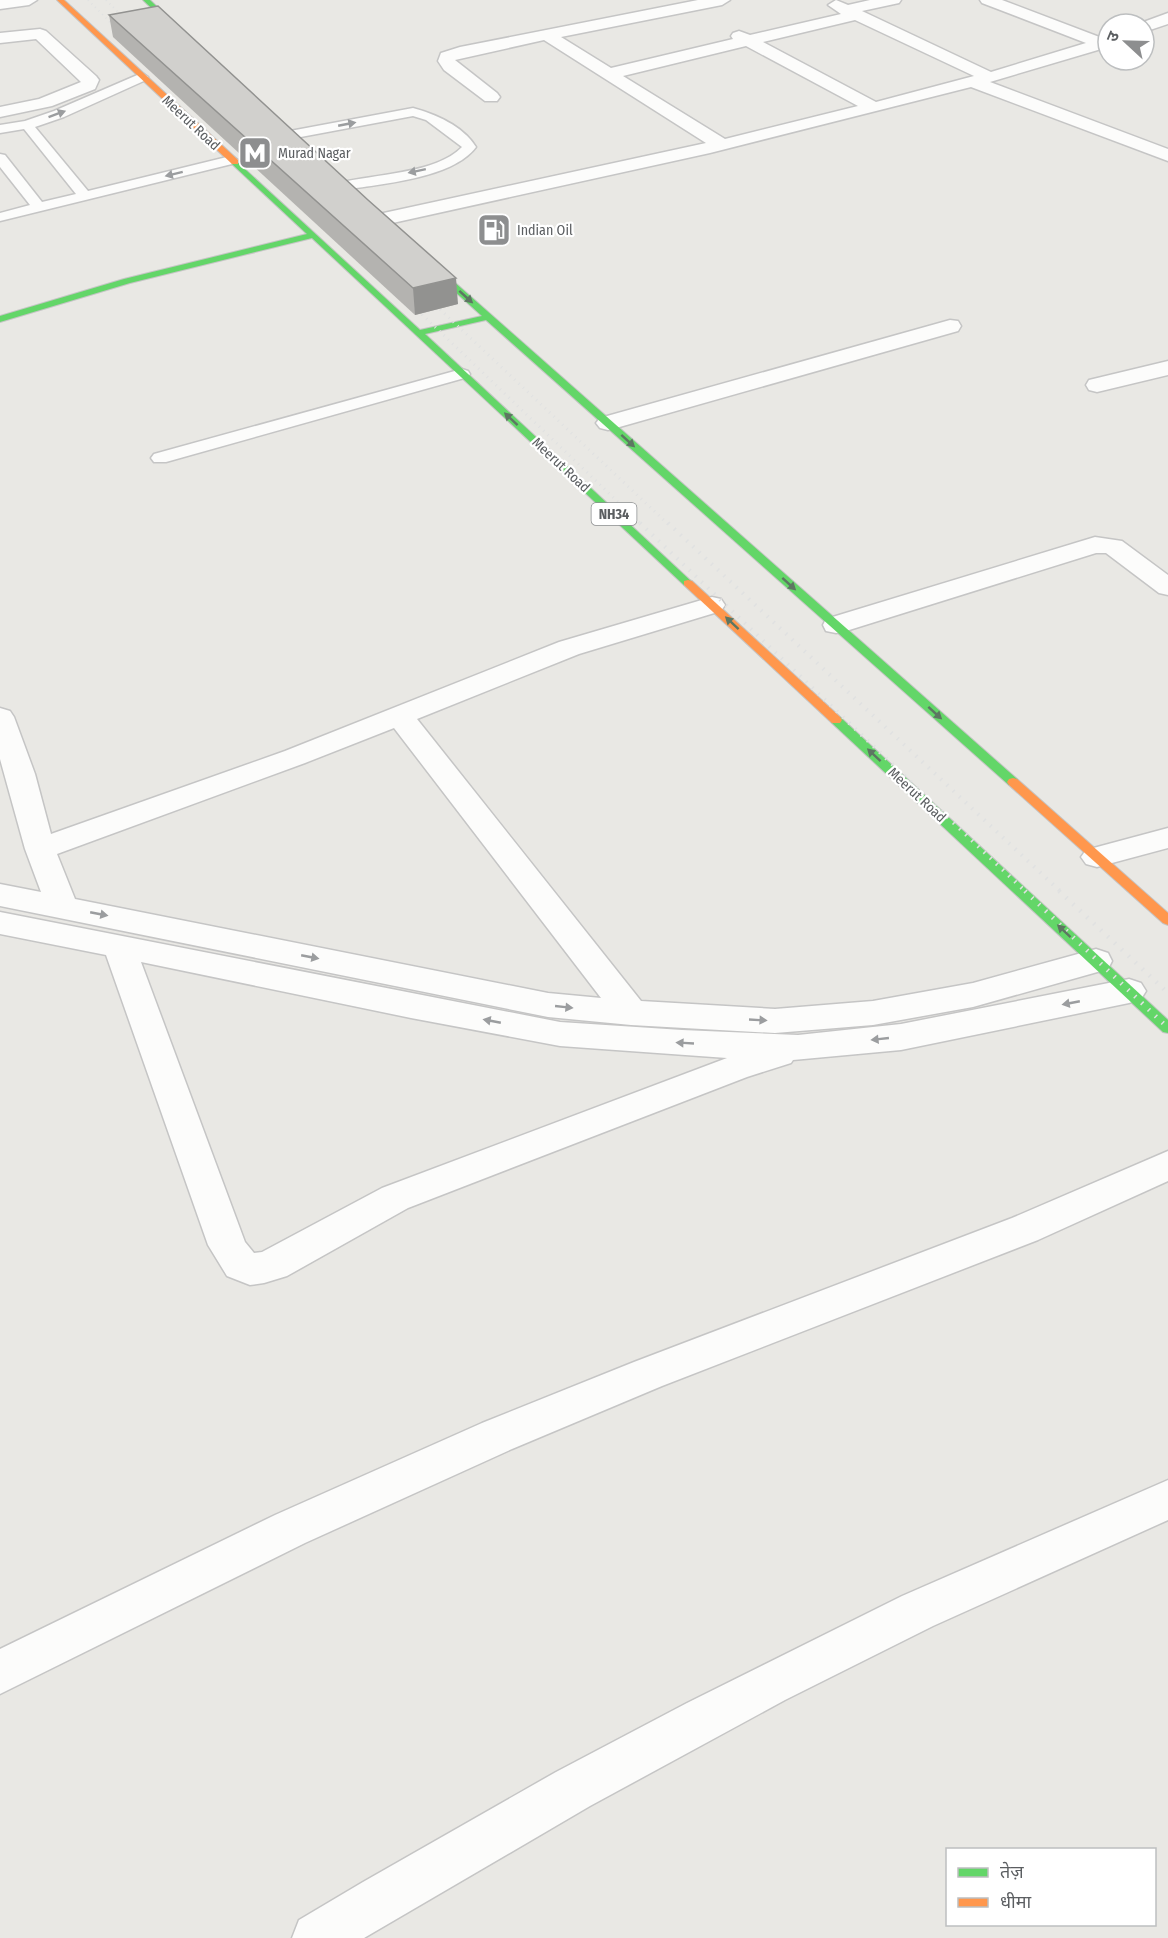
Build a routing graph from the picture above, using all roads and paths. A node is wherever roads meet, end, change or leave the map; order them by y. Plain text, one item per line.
1 (29, 0) edge
2 (60, 0) edge
3 (146, 0) edge
4 (722, 0) edge
5 (825, 0) edge
6 (893, 0) edge
7 (988, 0) edge
8 (0, 4) edge
9 (688, 7) junction
10 (850, 12) junction
11 (706, 17) dead end
12 (725, 28) dead end
13 (548, 36) junction
14 (0, 38) edge
15 (1096, 39) edge
16 (749, 41) junction
17 (1096, 45) edge
18 (197, 48) edge
19 (608, 74) junction
20 (142, 77) junction
21 (981, 80) junction
22 (490, 97) dead end
23 (876, 108) junction
24 (0, 112) edge
25 (27, 125) junction
26 (0, 129) edge
27 (285, 131) joint
28 (722, 145) junction
29 (305, 150) edge
30 (1168, 155) edge
31 (0, 158) edge
32 (231, 160) junction
33 (339, 183) joint
34 (85, 196) junction
35 (358, 200) edge
36 (39, 207) junction
37 (376, 217) joint
38 (0, 218) edge
39 (312, 235) junction
40 (396, 235) edge
41 (413, 250) edge
42 (488, 317) junction
43 (0, 319) edge
44 (950, 326) dead end
45 (417, 333) junction
46 (1168, 368) edge
47 (462, 374) junction
48 (1097, 385) dead end
49 (608, 423) junction
50 (160, 458) dead end
51 (1168, 587) edge
52 (712, 605) junction
53 (836, 625) junction
54 (399, 715) junction
55 (0, 717) edge
56 (1168, 838) edge
57 (40, 849) junction
58 (1097, 857) junction
59 (0, 895) edge
60 (62, 907) junction
61 (1168, 920) edge
62 (0, 923) edge
63 (118, 945) junction
64 (262, 960) junction
65 (1096, 961) junction
66 (1129, 991) junction
67 (631, 1013) junction
68 (1168, 1028) edge
69 (798, 1048) junction
70 (1168, 1165) edge
71 (1168, 1499) edge
72 (0, 1672) edge
73 (317, 1938) edge

1 - 8 street
2 - 20 main road, Meerut Road / NH34
3 - 18 main road
4 - 9 street
5 - 10 street
6 - 10 street
7 - 15 street
9 - 11 street
9 - 13 street
10 - 16 street
10 - 21 street
12 - 16 street
13 - 19 street
13 - 22 street
14 - 24 street
16 - 19 street
16 - 23 street
17 - 21 street
19 - 28 street
25 -> 20 lane
20 - 32 main road, Meerut Road / NH34
21 - 23 street
21 - 30 street
23 - 28 street
25 - 26 lane
25 - 34 lane
27 - 29 main road
27 -> 33 lane
28 - 37 street
31 - 36 lane
32 -> 34 lane
32 - 39 main road, Meerut Road / NH34
33 - 35 main road
34 - 36 lane
36 - 38 lane
37 - 40 main road
39 - 43 main road
39 - 45 main road, Meerut Road / NH34
41 -> 42 main road
42 - 45 main road
42 - 49 main road
44 - 49 street
45 - 47 main road, Meerut Road / NH34
46 - 48 street
47 - 50 lane
52 -> 47 main road, Meerut Road / NH34
49 -> 53 main road
51 - 53 street
52 - 54 street
65 -> 52 main road, Meerut Road / NH34
53 -> 58 main road
54 - 57 street
54 - 67 street
55 - 57 street
56 - 58 street
57 - 60 street
58 - 61 main road
59 - 60 street
60 -> 64 street
62 - 63 street
63 - 64 street
63 - 69 street
64 -> 67 street
69 -> 64 street
65 - 66 main road, Meerut Road / NH34
67 -> 65 street
66 - 68 main road, Meerut Road / NH34
66 -> 69 street
70 - 72 street
71 - 73 street

